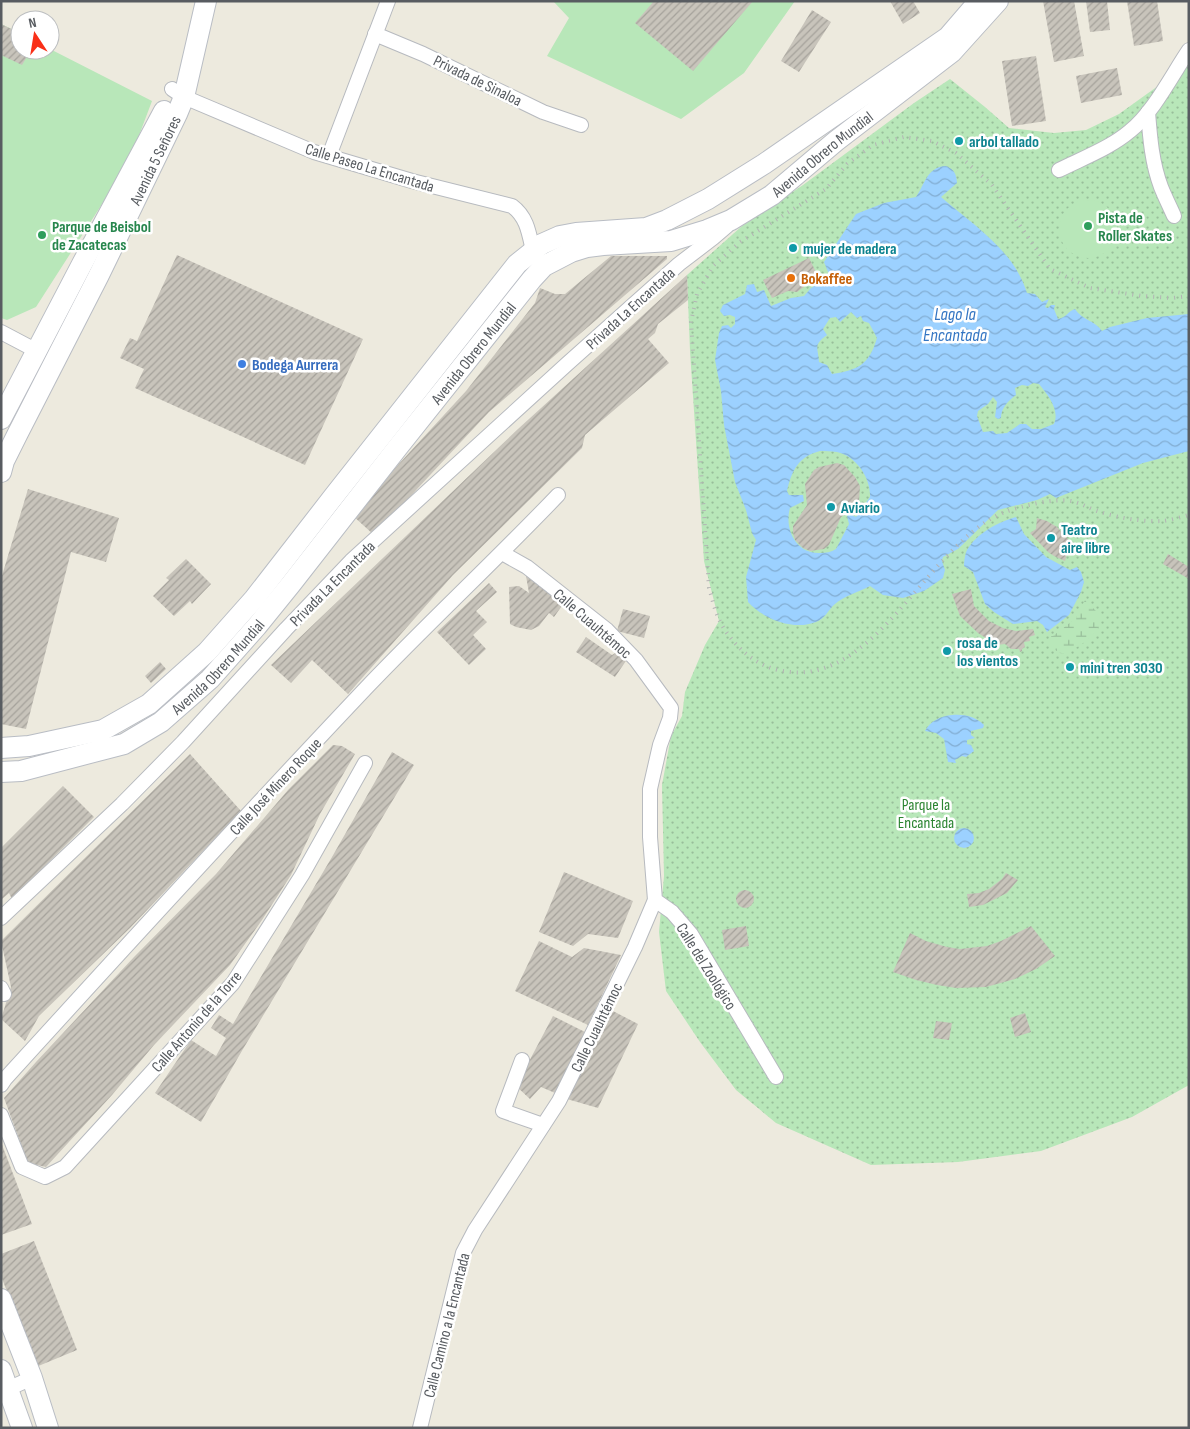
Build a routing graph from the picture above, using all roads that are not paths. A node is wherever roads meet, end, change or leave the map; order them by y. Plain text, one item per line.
1 (197, 1) edge
2 (206, 1) edge
3 (388, 1) edge
4 (979, 1) edge
5 (998, 1) edge
6 (375, 34) junction
7 (1189, 50) edge
8 (178, 93) junction
9 (1148, 112) junction
10 (581, 125) dead end
11 (329, 156) junction
12 (1059, 170) dead end
13 (1174, 216) dead end
14 (731, 220) junction
15 (671, 241) junction
16 (533, 251) junction
17 (82, 264) junction
18 (679, 264) junction
19 (99, 275) junction
20 (1, 332) edge
21 (37, 352) junction
22 (1, 419) edge
23 (2, 464) edge
24 (558, 495) dead end
25 (502, 553) junction
26 (1, 748) edge
27 (365, 763) dead end
28 (1, 772) edge
29 (655, 900) junction
30 (1, 918) edge
31 (522, 1060) dead end
32 (776, 1077) dead end
33 (1, 1085) edge
34 (1, 1115) edge
35 (543, 1124) junction
36 (527, 1149) joint
37 (1, 1299) edge
38 (32, 1378) junction
39 (4, 1384) edge
40 (22, 1428) edge
41 (48, 1428) edge
42 (420, 1428) edge

1 - 8 main road, Avenida 5 Señores
2 - 8 main road, Avenida 5 Señores
3 - 6 street
4 - 16 main road, Avenida Obrero Mundial
5 - 14 main road, Avenida Obrero Mundial
6 - 10 street, Privada de Sinaloa
6 - 11 street
7 - 9 street
8 - 11 street, Calle Paseo La Encantada
8 - 17 main road, Avenida 5 Señores
8 - 19 main road, Avenida 5 Señores
9 - 12 street
9 - 13 street
11 - 16 street, Calle Paseo La Encantada
14 - 15 main road, Avenida Obrero Mundial
14 - 18 street, Privada La Encantada
15 - 18 street
15 - 28 main road, Avenida Obrero Mundial
16 - 26 main road, Avenida Obrero Mundial
17 - 19 main road
17 - 21 main road, Avenida 5 Señores
18 - 30 street, Privada La Encantada
19 - 23 main road, Avenida 5 Señores
20 - 21 street
21 - 22 main road, Avenida 5 Señores
24 - 25 street, Calle José Minero Roque
25 - 29 street, Calle Cuauhtémoc
25 - 33 street, Calle José Minero Roque
27 - 34 street, Calle Antonio de la Torre
29 - 32 street, Calle del Zoológico
29 - 35 street, Calle Cuauhtémoc
31 - 35 street
35 - 36 street, Calle Cuauhtémoc
36 - 42 street, Calle Camino a la Encantada
37 - 38 main road
38 - 39 street
38 - 41 main road
39 - 40 main road

